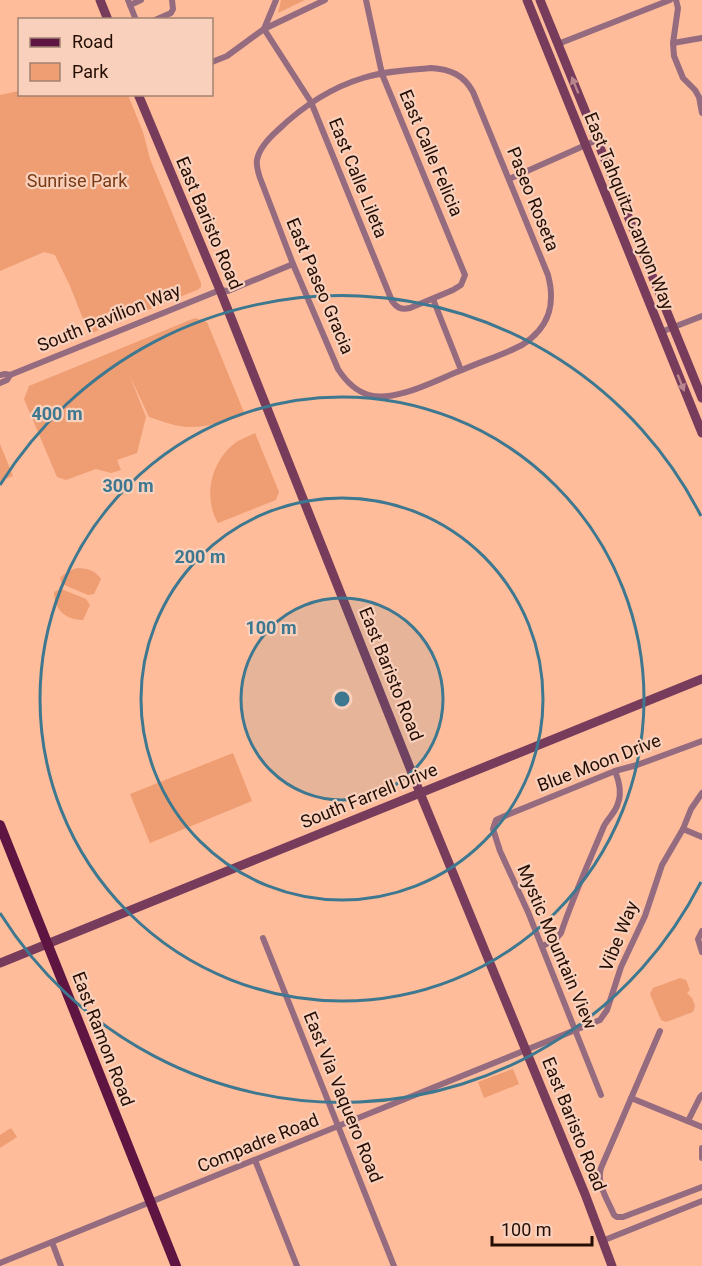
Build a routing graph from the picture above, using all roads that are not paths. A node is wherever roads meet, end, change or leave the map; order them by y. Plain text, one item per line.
1 (100, 0) edge
2 (141, 0) edge
3 (172, 0) edge
4 (276, 0) edge
5 (325, 0) edge
6 (366, 0) edge
7 (527, 0) edge
8 (540, 0) edge
9 (670, 0) edge
10 (676, 0) edge
11 (129, 2) edge
12 (107, 18) edge
13 (134, 18) edge
14 (160, 18) edge
15 (264, 30) junction
16 (702, 38) edge
17 (673, 43) junction
18 (558, 44) junction
19 (213, 62) edge
20 (382, 74) junction
21 (139, 96) edge
22 (311, 102) junction
23 (702, 113) edge
24 (597, 140) junction
25 (585, 145) junction
26 (509, 179) junction
27 (293, 264) junction
28 (220, 290) junction
29 (433, 299) junction
30 (702, 316) edge
31 (673, 328) junction
32 (661, 333) junction
33 (461, 370) junction
34 (0, 375) edge
35 (10, 375) junction
36 (0, 383) edge
37 (702, 398) edge
38 (702, 433) edge
39 (702, 679) edge
40 (702, 741) edge
41 (615, 771) junction
42 (420, 793) junction
43 (702, 793) edge
44 (507, 815) joint
45 (0, 825) edge
46 (683, 829) junction
47 (702, 837) edge
48 (702, 931) edge
49 (263, 938) dead end
50 (48, 944) junction
51 (542, 946) junction
52 (702, 951) edge
53 (0, 963) edge
54 (576, 1031) junction
55 (660, 1031) dead end
56 (526, 1050) junction
57 (601, 1095) dead end
58 (702, 1095) edge
59 (631, 1098) junction
60 (688, 1121) junction
61 (339, 1127) junction
62 (702, 1127) edge
63 (702, 1148) edge
64 (702, 1158) edge
65 (255, 1160) junction
66 (702, 1186) edge
67 (702, 1201) edge
68 (150, 1203) junction
69 (602, 1241) junction
70 (52, 1242) junction
71 (0, 1263) edge
72 (62, 1266) edge
73 (176, 1266) edge
74 (297, 1266) edge
75 (394, 1266) edge
76 (612, 1266) edge

1 - 12 street
2 - 11 street
3 - 14 street
4 - 15 street
5 - 15 street
6 - 20 street, East Calle Felicia
7 - 25 street, East Tahquitz Canyon Way
8 - 18 street, East Tahquitz Canyon Way
9 - 18 street
10 - 17 street
11 - 13 street
15 - 19 street
15 - 22 street, East Calle Lileta
16 - 17 street
17 - 23 street
24 -> 18 street, East Tahquitz Canyon Way
20 - 22 street, Paseo Roseta
20 - 26 street, Paseo Roseta
20 - 29 street, East Calle Felicia
21 - 28 street, East Baristo Road
22 - 27 street, East Paseo Gracia
22 - 29 street, East Calle Lileta
24 - 25 street
24 - 31 street, East Tahquitz Canyon Way
25 - 26 street
25 - 32 street, East Tahquitz Canyon Way
26 - 33 street, Paseo Roseta
27 - 28 street, South Pavilion Way
27 - 33 street, East Paseo Gracia
28 - 35 street, South Pavilion Way
28 - 42 street, East Baristo Road
29 - 33 street
30 - 31 street
31 - 32 street
31 - 37 street, East Tahquitz Canyon Way
32 -> 38 street, East Tahquitz Canyon Way
34 - 35 street, South Pavilion Way
35 - 36 street, South Pavilion Way
39 - 42 street, South Farrell Drive
40 - 41 street, Blue Moon Drive
41 - 44 street, Blue Moon Drive
41 - 51 street
42 - 50 street, South Farrell Drive
42 - 56 street, East Baristo Road
43 - 46 street, Vibe Way
44 - 51 street, Mystic Mountain View
45 - 50 main road, East Ramon Road
46 - 47 street
46 - 54 street, Vibe Way
48 - 52 street
49 - 61 street, East Via Vaquero Road
50 - 53 street, South Farrell Drive
50 - 68 main road, East Ramon Road
51 - 54 street, Mystic Mountain View
54 - 56 street, Vibe Way
54 - 57 street, Mystic Mountain View
55 - 59 street
56 - 61 street, Compadre Road
56 - 69 street, East Baristo Road
58 - 60 street
59 - 60 street
59 - 66 street
60 - 62 street
61 - 65 street, Compadre Road
61 - 75 street, East Via Vaquero Road
63 - 64 street
65 - 68 street, Compadre Road
65 - 74 street
67 - 69 street
68 - 70 street, Compadre Road
68 - 73 main road, East Ramon Road
69 - 76 street, East Baristo Road
70 - 71 street, Compadre Road
70 - 72 street

